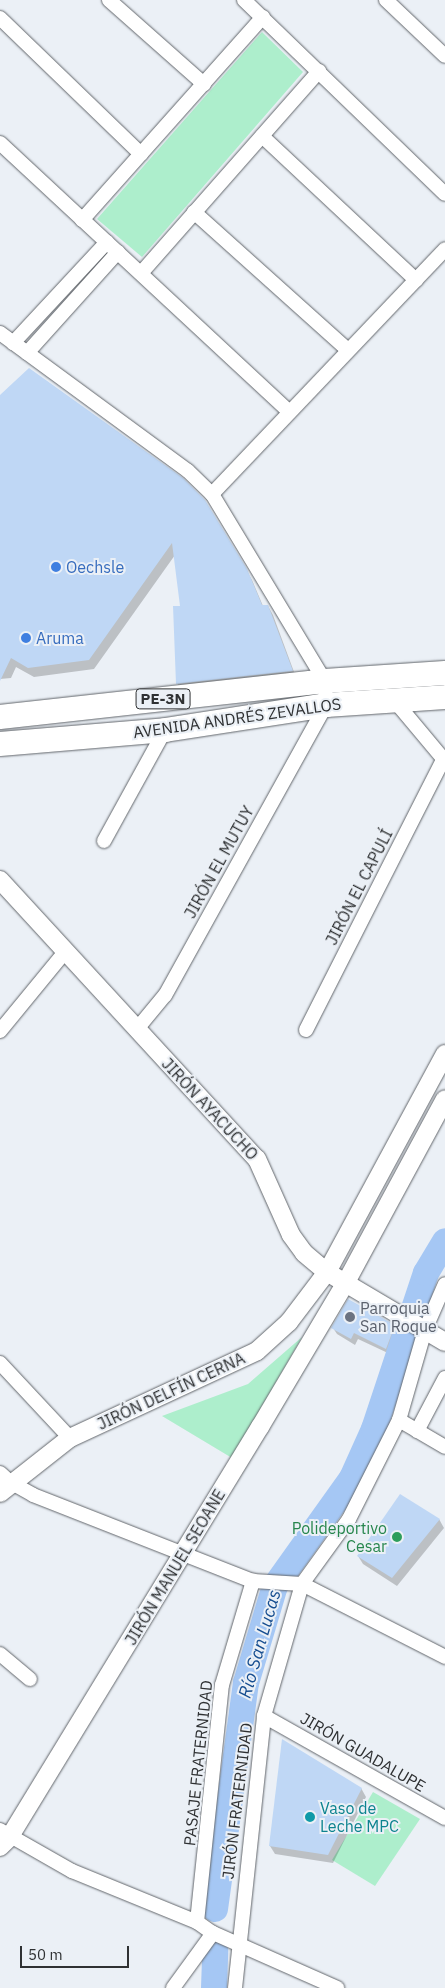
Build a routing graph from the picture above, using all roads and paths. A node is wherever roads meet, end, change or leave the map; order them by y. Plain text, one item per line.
1 (109, 0) edge
2 (244, 0) edge
3 (386, 0) edge
4 (0, 18) edge
5 (262, 18) junction
6 (445, 56) edge
7 (318, 72) junction
8 (204, 84) junction
9 (262, 136) junction
10 (0, 143) edge
11 (141, 154) junction
12 (445, 194) edge
13 (194, 212) junction
14 (82, 220) junction
15 (107, 242) junction
16 (445, 249) edge
17 (118, 252) junction
18 (142, 272) junction
19 (416, 280) junction
20 (0, 333) edge
21 (13, 343) junction
22 (348, 350) junction
23 (26, 353) junction
24 (290, 412) junction
25 (212, 494) junction
26 (445, 674) edge
27 (325, 682) junction
28 (445, 697) edge
29 (394, 700) junction
30 (326, 705) junction
31 (0, 717) edge
32 (165, 730) junction
33 (0, 744) edge
34 (444, 760) edge
35 (104, 841) dead end
36 (0, 880) edge
37 (65, 952) junction
38 (136, 1030) junction
39 (306, 1030) dead end
40 (0, 1031) edge
41 (445, 1054) edge
42 (422, 1095) junction
43 (444, 1104) edge
44 (327, 1272) junction
45 (345, 1284) junction
46 (445, 1284) edge
47 (414, 1324) junction
48 (445, 1342) edge
49 (0, 1363) edge
50 (445, 1378) edge
51 (399, 1420) junction
52 (417, 1431) junction
53 (70, 1438) junction
54 (445, 1447) edge
55 (3, 1482) edge
56 (184, 1552) junction
57 (255, 1581) junction
58 (295, 1584) junction
59 (0, 1654) edge
60 (445, 1657) edge
61 (30, 1679) dead end
62 (264, 1716) junction
63 (445, 1818) edge
64 (3, 1838) edge
65 (197, 1922) junction
66 (213, 1933) junction
67 (238, 1941) junction
68 (173, 1988) edge
69 (235, 1988) edge
70 (337, 1988) edge

1 - 8 street
2 - 5 street
3 - 6 street
4 - 11 street
5 - 7 street
5 - 8 street
7 - 9 street
7 - 12 street
8 - 11 street
9 - 13 street
9 - 19 street
10 - 14 street
11 - 14 street
13 - 18 street
13 - 22 street
14 - 15 street
15 - 17 street
15 - 21 street
16 - 19 street
17 - 18 street
17 - 23 street
18 - 24 street
19 - 22 street
20 - 21 street
21 - 23 street
22 - 24 street
23 - 25 street
24 - 25 street
25 - 27 street
26 - 27 highway, AVENIDA ANDRÉS ZEVALLOS / PE-3N
27 - 30 street
27 - 31 highway, AVENIDA ANDRÉS ZEVALLOS / PE-3N
28 - 29 highway, AVENIDA ANDRÉS ZEVALLOS / PE-3N
29 - 30 highway, AVENIDA ANDRÉS ZEVALLOS / PE-3N
29 - 34 street
30 - 32 highway, AVENIDA ANDRÉS ZEVALLOS / PE-3N
30 - 38 street, JIRÓN EL MUTUY
32 - 33 highway, AVENIDA ANDRÉS ZEVALLOS / PE-3N
32 - 35 street
34 - 39 street, JIRÓN EL CAPULÍ
36 - 37 street, JIRÓN AYACUCHO
37 - 38 street, JIRÓN AYACUCHO
37 - 40 street
38 - 44 street, JIRÓN AYACUCHO
41 - 42 street, JIRÓN DELFÍN CERNA
42 - 43 street
42 - 44 street, JIRÓN DELFÍN CERNA
43 - 45 street, JIRÓN MANUEL SEOANE
44 - 45 street, JIRÓN AYACUCHO
44 - 53 street, JIRÓN DELFÍN CERNA
45 - 47 street, JIRÓN AYACUCHO
45 - 56 street, JIRÓN MANUEL SEOANE
46 - 47 street, JIRÓN FRATERNIDAD
47 - 48 street, JIRÓN AYACUCHO
47 - 51 street, JIRÓN FRATERNIDAD
49 - 53 street
50 - 52 street
51 - 52 street
51 - 58 street, JIRÓN FRATERNIDAD
52 - 54 street
53 - 55 street, JIRÓN DELFÍN CERNA
55 - 56 street
56 - 57 street
56 - 64 street, JIRÓN MANUEL SEOANE
57 - 58 street
57 - 65 street, PASAJE FRATERNIDAD
58 - 60 street
58 - 62 street, JIRÓN FRATERNIDAD
59 - 61 street
62 - 63 street, JIRÓN GUADALUPE
62 - 67 street, JIRÓN FRATERNIDAD
64 - 65 street
65 - 66 street
66 - 67 street
66 - 68 street
67 - 69 street, JIRÓN FRATERNIDAD
67 - 70 street

